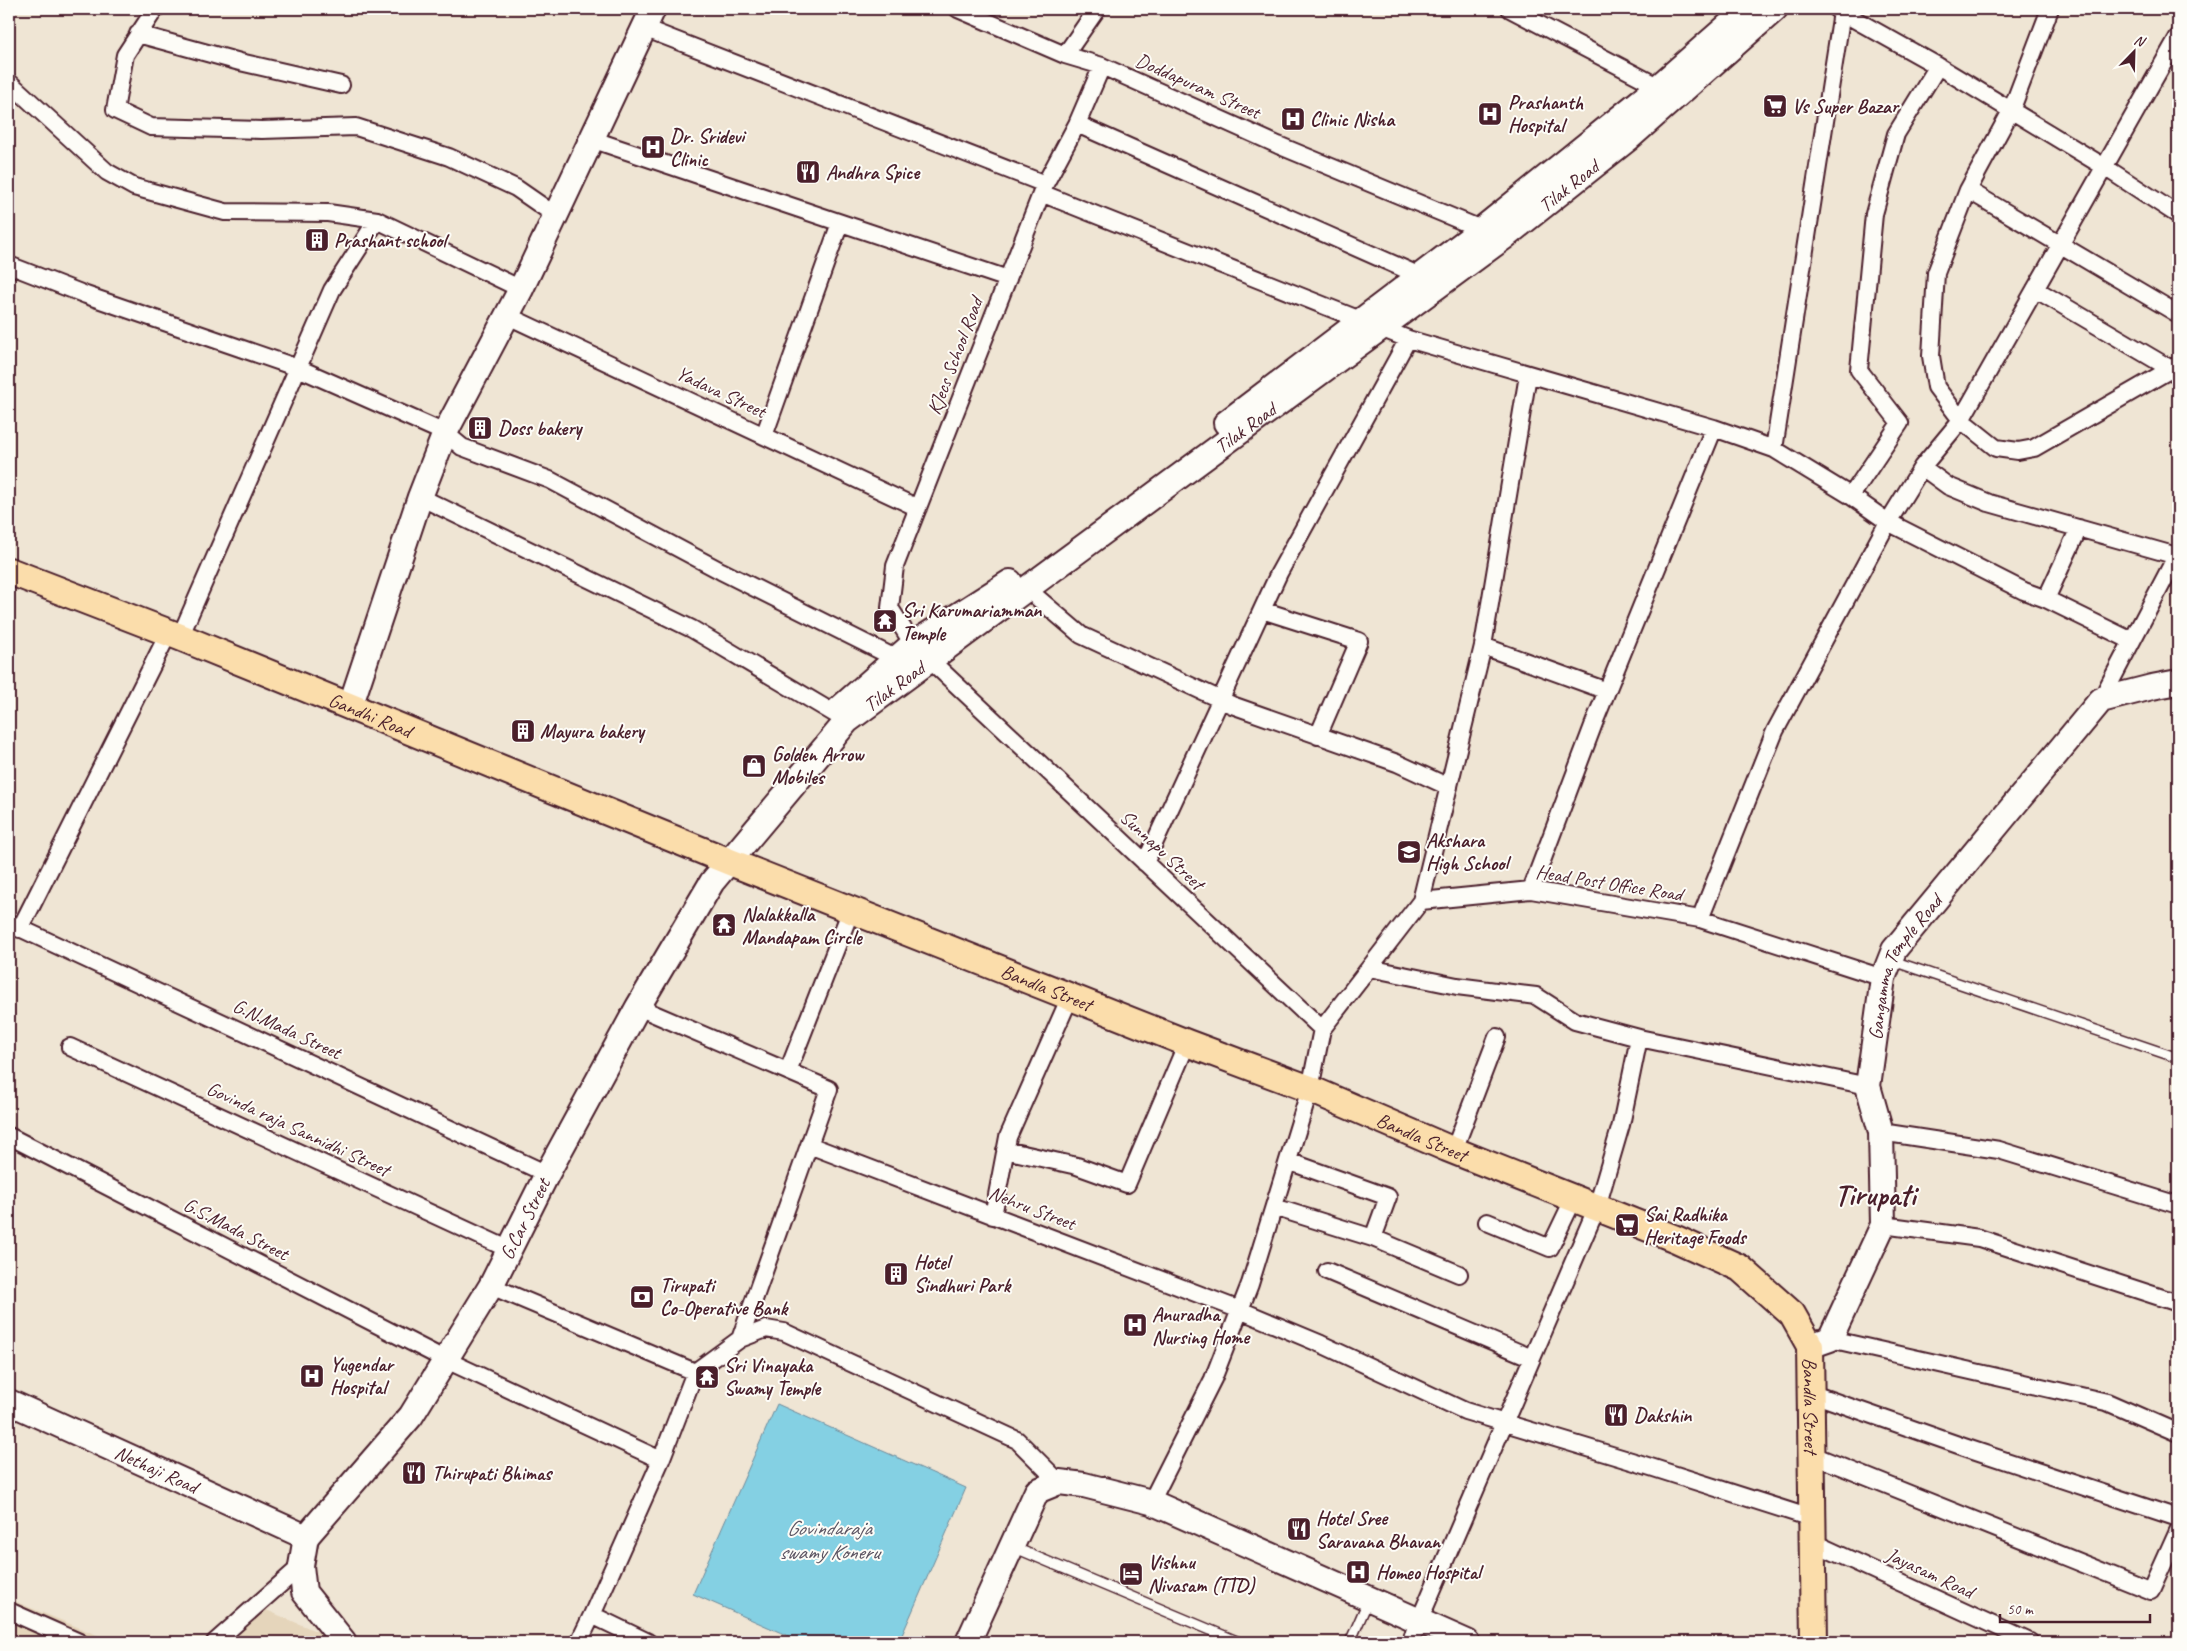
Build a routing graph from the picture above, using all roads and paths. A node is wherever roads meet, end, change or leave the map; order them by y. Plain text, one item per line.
1 (155, 9) edge
2 (958, 9) edge
3 (1097, 9) edge
4 (1510, 9) edge
5 (1747, 9) edge
6 (1775, 9) edge
7 (2050, 9) edge
8 (1839, 10) edge
9 (649, 18) edge
10 (138, 34) junction
11 (2178, 37) edge
12 (1065, 55) junction
13 (1102, 66) junction
14 (1938, 66) junction
15 (9, 82) edge
16 (341, 85) dead end
17 (1667, 91) junction
18 (2011, 111) junction
19 (1077, 124) junction
20 (591, 139) junction
21 (2103, 166) junction
22 (1043, 189) junction
23 (1968, 190) junction
24 (555, 215) junction
25 (2178, 215) edge
26 (377, 220) junction
27 (840, 223) junction
28 (1492, 234) junction
29 (2060, 246) junction
30 (9, 266) edge
31 (1008, 279) junction
32 (1429, 280) junction
33 (521, 289) junction
34 (2035, 289) junction
35 (2178, 314) edge
36 (506, 315) junction
37 (1368, 325) junction
38 (1408, 339) junction
39 (2174, 367) edge
40 (298, 368) junction
41 (1528, 375) junction
42 (1961, 420) junction
43 (1714, 428) junction
44 (445, 433) junction
45 (764, 436) junction
46 (1774, 449) junction
47 (1922, 467) junction
48 (1851, 496) junction
49 (420, 497) junction
50 (918, 508) junction
51 (1888, 522) junction
52 (2079, 528) junction
53 (2176, 560) edge
54 (9, 571) edge
55 (1026, 588) junction
56 (2046, 599) junction
57 (1262, 610) junction
58 (174, 636) junction
59 (2132, 641) junction
60 (1483, 646) junction
61 (916, 659) junction
62 (2178, 682) edge
63 (1608, 690) junction
64 (1220, 700) junction
65 (2101, 700) junction
66 (350, 707) junction
67 (841, 718) junction
68 (1318, 736) junction
69 (1449, 786) junction
70 (722, 859) junction
71 (1145, 863) junction
72 (1531, 890) junction
73 (1421, 901) junction
74 (851, 910) junction
75 (1700, 919) junction
76 (14, 926) edge
77 (1369, 968) junction
78 (1886, 969) junction
79 (1070, 997) junction
80 (638, 1007) junction
81 (1322, 1029) junction
82 (1497, 1037) dead end
83 (1639, 1038) junction
84 (1187, 1044) junction
85 (70, 1047) dead end
86 (2178, 1058) edge
87 (788, 1072) junction
88 (1868, 1086) junction
89 (1310, 1090) junction
90 (1881, 1132) junction
91 (9, 1136) edge
92 (809, 1145) junction
93 (1005, 1150) junction
94 (1454, 1150) junction
95 (1288, 1162) junction
96 (547, 1174) junction
97 (1586, 1203) junction
98 (2178, 1205) edge
99 (1274, 1207) junction
100 (993, 1216) junction
101 (1487, 1222) dead end
102 (1883, 1225) junction
103 (1373, 1238) junction
104 (508, 1250) junction
105 (1327, 1271) dead end
106 (1458, 1274) dead end
107 (490, 1286) junction
108 (2178, 1302) edge
109 (1240, 1310) junction
110 (740, 1339) junction
111 (1820, 1343) junction
112 (1532, 1358) junction
113 (444, 1359) junction
114 (695, 1372) junction
115 (1810, 1392) junction
116 (9, 1402) edge
117 (1504, 1423) junction
118 (2178, 1433) edge
119 (1810, 1454) junction
120 (661, 1460) junction
121 (1059, 1482) junction
122 (1152, 1502) junction
123 (2178, 1518) edge
124 (1812, 1530) junction
125 (2178, 1530) edge
126 (306, 1536) junction
127 (1012, 1546) junction
128 (301, 1566) junction
129 (1369, 1599) junction
130 (9, 1611) edge
131 (592, 1615) junction
132 (1415, 1632) edge
133 (78, 1642) edge
134 (215, 1642) edge
135 (344, 1642) edge
136 (579, 1642) edge
137 (648, 1642) edge
138 (968, 1642) edge
139 (1239, 1642) edge
140 (1350, 1642) edge
141 (1467, 1642) edge
142 (1814, 1642) edge
143 (2030, 1642) edge

1 - 10 street
2 - 12 street, Doddapuram Street
3 - 12 street
4 - 17 street
5 - 17 street, Tilak Road
6 - 17 street, Tilak Road
7 - 18 street
8 - 14 street
8 - 46 street
9 - 20 street
9 - 22 street
10 - 16 street
10 - 24 street
11 - 21 street
12 - 13 street, Doddapuram Street
13 - 19 street, KJecs School Road
13 - 28 street, Doddapuram Street
14 - 18 street
14 - 48 street
15 - 26 street
17 - 28 street, Tilak Road
18 - 21 street
18 - 23 street
19 - 22 street, KJecs School Road
19 - 32 street
20 - 24 street
20 - 27 street
21 - 25 street
21 - 29 street
22 - 31 street, KJecs School Road
22 - 37 street
23 - 29 street
23 - 42 street
24 - 33 street
26 - 33 street
26 - 40 street
27 - 31 street
27 - 45 street
28 - 32 street, Tilak Road
29 - 34 street
29 - 35 street
30 - 40 street
31 - 50 street, KJecs School Road
32 - 37 street, Tilak Road
33 - 36 street
34 - 39 street
34 - 42 street
36 - 44 street
36 - 45 street, Yadava Street
37 - 38 street
37 - 55 street, Tilak Road
37 - 61 street, Tilak Road
38 - 41 street
38 - 57 street
39 - 42 street
40 - 44 street
40 - 58 street
41 - 43 street
41 - 60 street
42 - 47 street
43 - 46 street
43 - 63 street
44 - 49 street
44 - 61 street
45 - 50 street, Yadava Street
46 - 48 street
47 - 51 street
47 - 52 street
48 - 51 street
49 - 66 street
49 - 67 street
50 - 61 street, KJecs School Road
51 - 56 street
51 - 75 street
52 - 53 street
52 - 56 street
53 - 59 street
54 - 58 main road, Gandhi Road
55 - 61 street, Tilak Road
55 - 64 street
56 - 59 street
57 - 64 street
57 - 68 street
58 - 66 main road, Gandhi Road
58 - 76 street
59 - 65 street
60 - 63 street
60 - 69 street
61 - 67 street, Tilak Road
61 - 71 street, Sunnapu Street
62 - 65 street
63 - 72 street
64 - 68 street
64 - 71 street
65 - 78 street, Gangamma Temple Road
66 - 70 main road, Gandhi Road
67 - 70 street, Tilak Road
68 - 69 street
69 - 73 street
70 - 74 main road, Bandla Street
70 - 80 street, G.Car Street
71 - 81 street, Sunnapu Street
72 - 73 street, Head Post Office Road
72 - 75 street, Head Post Office Road
73 - 77 street
74 - 79 main road, Bandla Street
74 - 87 street
75 - 78 street, Head Post Office Road
76 - 96 street, G.N.Mada Street
77 - 81 street
77 - 83 street
78 - 86 lane
78 - 88 street, Gangamma Temple Road
79 - 84 main road, Bandla Street
79 - 93 street
80 - 87 street
80 - 96 street, G.Car Street
81 - 89 street
82 - 94 street
83 - 88 street
83 - 97 street
84 - 89 main road, Bandla Street
84 - 93 street
85 - 104 street, Govinda raja Sannidhi Street
87 - 92 street
88 - 90 street, Gangamma Temple Road
89 - 94 main road, Bandla Street
89 - 95 street
90 - 98 street
90 - 102 street, Gangamma Temple Road
91 - 113 street, G.S.Mada Street
92 - 100 street, Nehru Street
92 - 110 street
93 - 100 street
94 - 97 main road, Bandla Street
95 - 99 street
95 - 103 street
96 - 104 street, G.Car Street
97 - 101 street
97 - 111 main road, Bandla Street
97 - 112 street
99 - 103 street
99 - 109 street
100 - 109 street, Nehru Street
102 - 108 street
102 - 111 street, Gangamma Temple Road
103 - 106 street
104 - 107 street, G.Car Street
105 - 112 street
107 - 113 street, G.Car Street
107 - 114 street
109 - 117 street, Nehru Street
109 - 122 street
110 - 114 street
110 - 121 street
111 - 115 main road, Bandla Street
111 - 118 street
112 - 117 street
113 - 120 street, G.S.Mada Street
113 - 126 street, G.Car Street
114 - 120 street
115 - 119 main road, Bandla Street
115 - 123 street
116 - 126 street, Nethaji Road
117 - 124 street, Jayasam Road
117 - 132 street
119 - 124 main road, Bandla Street
119 - 125 street
120 - 131 street
121 - 122 street
121 - 127 street
122 - 129 street
124 - 142 main road, Bandla Street
124 - 143 street, Jayasam Road
126 - 128 street
127 - 138 street
127 - 139 lane
128 - 134 street
128 - 135 street
129 - 132 street
129 - 140 lane
130 - 133 street
131 - 136 street
131 - 137 street
132 - 141 street

